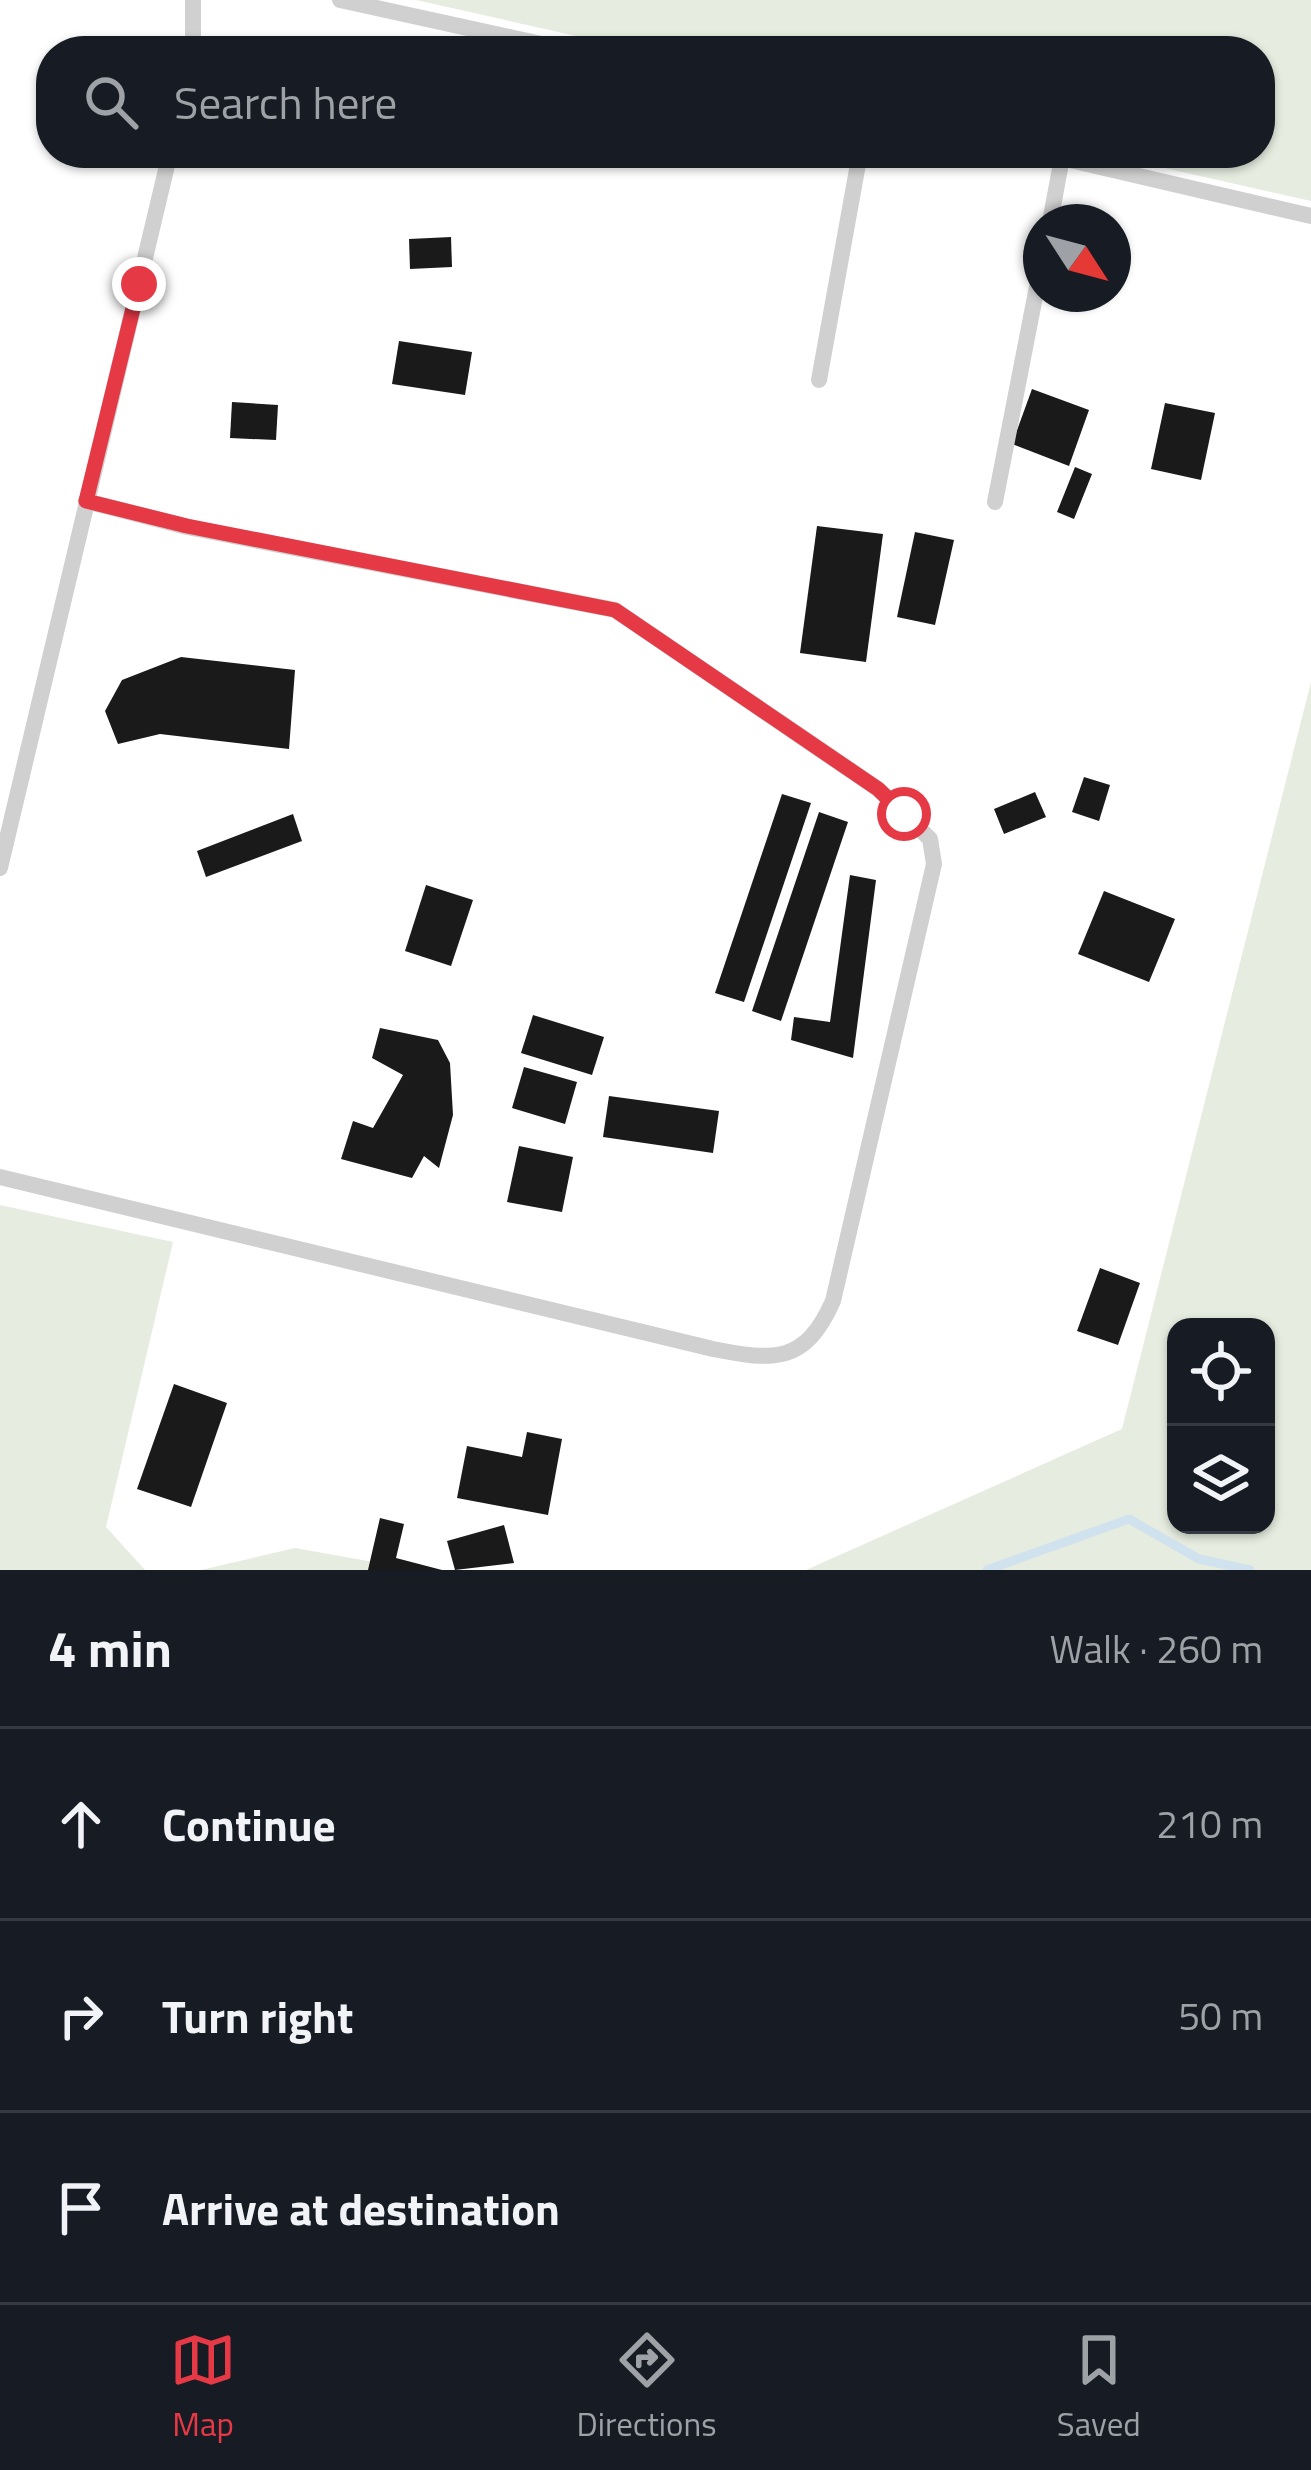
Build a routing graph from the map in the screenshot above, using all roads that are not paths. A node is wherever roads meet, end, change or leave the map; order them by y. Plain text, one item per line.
1 (193, 0) edge
2 (340, 0) edge
3 (194, 36) edge
4 (504, 36) edge
5 (166, 168) edge
6 (857, 168) edge
7 (1060, 168) edge
8 (1105, 168) edge
9 (1053, 204) edge
10 (1311, 216) edge
11 (1032, 312) edge
12 (819, 380) dead end
13 (86, 501) junction
14 (995, 502) dead end
15 (0, 868) edge
16 (0, 1177) edge

1 - 3 lane
2 - 4 lane
5 - 13 lane
6 - 12 lane
7 - 9 lane
8 - 10 lane
11 - 14 lane
13 - 15 lane
13 - 16 lane

